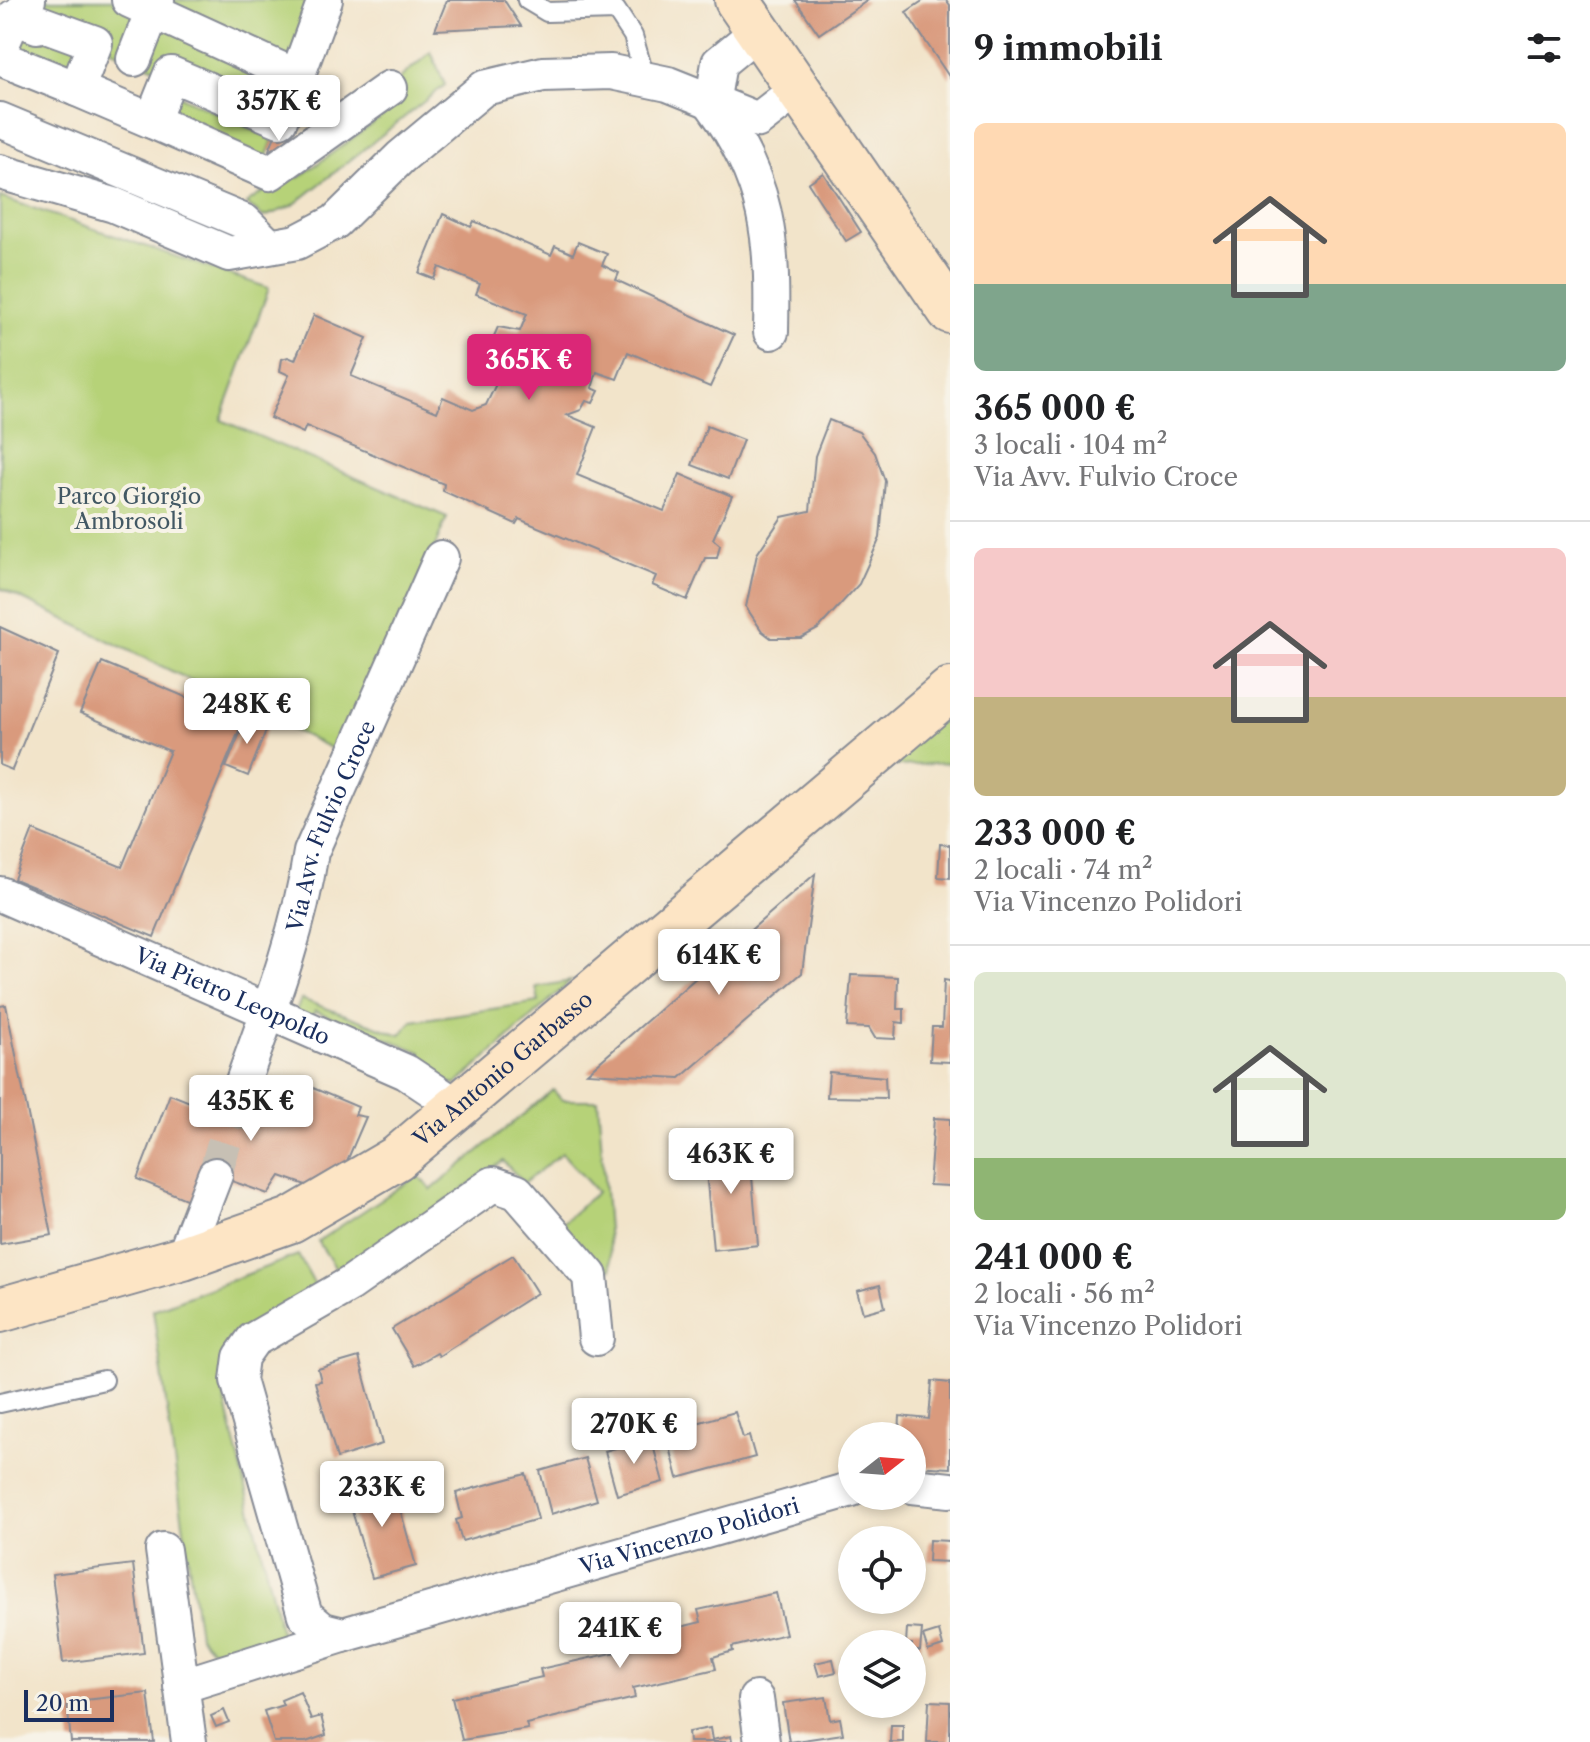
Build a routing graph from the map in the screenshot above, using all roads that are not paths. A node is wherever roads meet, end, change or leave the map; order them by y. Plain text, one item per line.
1 (28, 0) edge
2 (325, 0) edge
3 (527, 0) edge
4 (146, 4) edge
5 (747, 16) edge
6 (93, 48) junction
7 (0, 49) edge
8 (0, 58) edge
9 (134, 59) dead end
10 (297, 77) junction
11 (645, 78) junction
12 (390, 88) dead end
13 (77, 89) junction
14 (165, 89) junction
15 (798, 89) junction
16 (712, 104) junction
17 (0, 120) edge
18 (152, 121) junction
19 (262, 169) junction
20 (0, 172) edge
21 (83, 176) junction
22 (950, 311) edge
23 (771, 332) dead end
24 (441, 558) dead end
25 (946, 694) edge
26 (0, 894) edge
27 (268, 1011) junction
28 (237, 1098) tunnel mouth
29 (460, 1108) junction
30 (215, 1175) tunnel mouth
31 (183, 1258) junction
32 (0, 1310) edge
33 (596, 1338) dead end
34 (104, 1380) dead end
35 (0, 1403) edge
36 (926, 1487) edge
37 (950, 1490) edge
38 (838, 1493) edge
39 (163, 1550) dead end
40 (343, 1635) junction
41 (181, 1686) junction
42 (756, 1699) dead end
43 (189, 1742) edge
44 (762, 1742) edge

1 - 6 street
2 - 10 street
3 - 11 lane
4 - 9 street
4 - 10 street
5 - 15 street
5 - 16 street
6 - 7 street
6 - 13 street
8 - 13 street
10 - 14 street
11 - 16 street
11 - 21 street
12 - 19 street
13 - 18 street
14 - 18 street
14 - 19 street
15 - 16 street
15 - 22 street
16 - 23 street
17 - 21 street
18 - 19 street
20 - 21 street
24 - 27 street, Via Avv. Fulvio Croce
25 - 29 street, Via Antonio Garbasso
26 - 27 street, Via Pietro Leopoldo
27 - 28 street, Via Avv. Fulvio Croce
27 - 29 street, Via Pietro Leopoldo
29 - 31 street, Via Antonio Garbasso
30 - 31 street
31 - 32 street, Via Antonio Garbasso
33 - 40 street
34 - 35 lane
36 - 37 street
38 - 40 street, Via Vincenzo Polidori
39 - 41 street
40 - 41 street, Via Vincenzo Polidori
41 - 43 street
42 - 44 street

